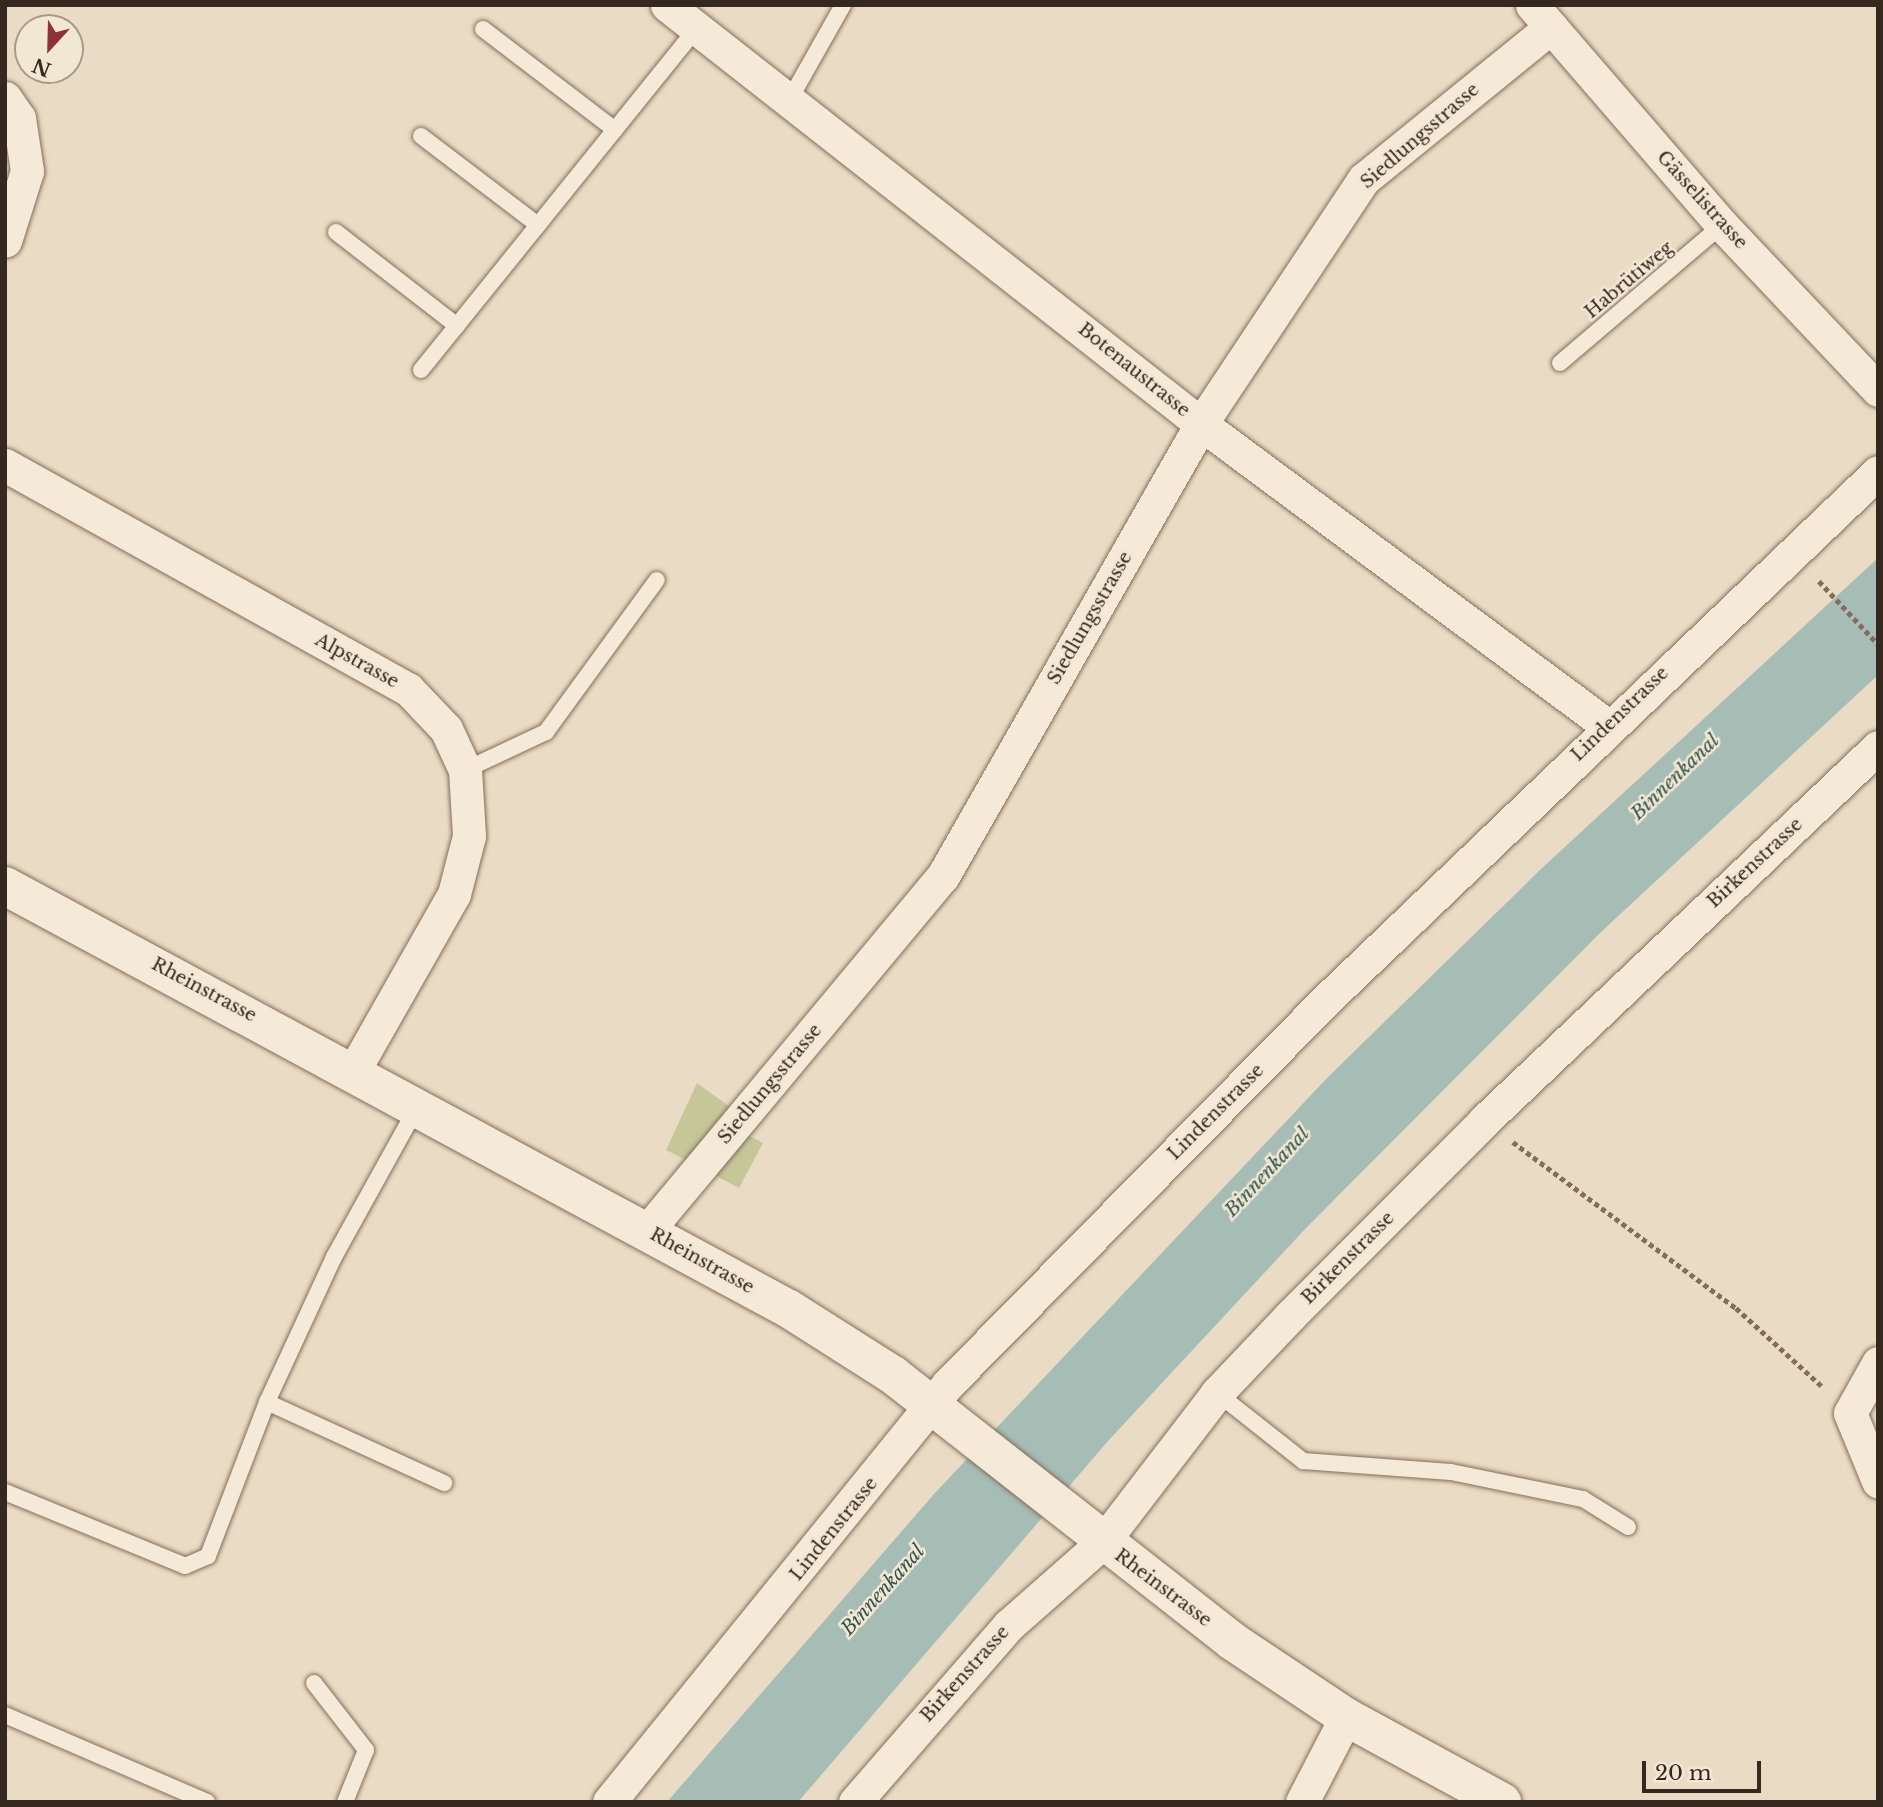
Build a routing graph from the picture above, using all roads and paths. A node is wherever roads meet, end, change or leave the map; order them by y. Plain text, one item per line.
1 (667, 5) edge
2 (843, 5) edge
3 (1541, 16) edge
4 (697, 28) junction
5 (483, 29) dead end
6 (791, 97) junction
7 (5, 98) edge
8 (615, 130) junction
9 (421, 136) dead end
10 (538, 225) junction
11 (1722, 225) junction
12 (336, 232) dead end
13 (5, 241) edge
14 (457, 326) junction
15 (1560, 363) dead end
16 (421, 370) dead end
17 (1878, 390) edge
18 (1201, 424) junction
19 (5, 465) edge
20 (1878, 472) edge
21 (1817, 578) dead end
22 (657, 580) dead end
23 (1878, 645) edge
24 (1608, 726) junction
25 (1878, 747) edge
26 (465, 770) junction
27 (5, 886) edge
28 (354, 1070) junction
29 (418, 1105) junction
30 (1500, 1133) dead end
31 (647, 1231) junction
32 (1878, 1363) edge
33 (1216, 1393) junction
34 (267, 1402) junction
35 (1850, 1413) junction
36 (943, 1414) junction
37 (1878, 1481) edge
38 (444, 1483) dead end
39 (5, 1492) edge
40 (1628, 1527) dead end
41 (1091, 1534) junction
42 (314, 1683) dead end
43 (5, 1715) edge
44 (1346, 1717) junction
45 (207, 1802) edge
46 (345, 1802) edge
47 (609, 1802) edge
48 (855, 1802) edge
49 (1302, 1802) edge
50 (1502, 1802) edge

1 - 4 street, Botenaustrasse
2 - 6 lane
3 - 11 street, Gässelistrasse
3 - 18 street, Siedlungsstrasse
4 - 6 street, Botenaustrasse
4 - 8 lane
5 - 8 lane
6 - 18 street, Botenaustrasse
7 - 13 street
8 - 10 lane
9 - 10 lane
10 - 14 lane
11 - 15 lane, Habrütiweg
11 - 17 street, Gässelistrasse
12 - 14 lane
14 - 16 lane
18 - 24 street, Botenaustrasse
18 - 31 street, Siedlungsstrasse
19 - 26 street, Alpstrasse
20 - 24 street, Lindenstrasse
21 - 23 path
22 - 26 lane
24 - 36 street, Lindenstrasse
25 - 33 street, Birkenstrasse
26 - 28 street, Alpstrasse
27 - 28 street, Rheinstrasse
28 - 29 street, Rheinstrasse
29 - 31 street, Rheinstrasse
29 - 34 lane
30 - 35 path
31 - 36 street, Rheinstrasse
32 - 35 street
33 - 40 lane
33 - 41 street, Birkenstrasse
34 - 38 lane
34 - 39 lane
35 - 37 street
36 - 41 street, Rheinstrasse
36 - 47 street, Lindenstrasse
41 - 44 street, Rheinstrasse
41 - 48 street, Birkenstrasse
42 - 46 lane
43 - 45 lane
44 - 49 street
44 - 50 street, Rheinstrasse

